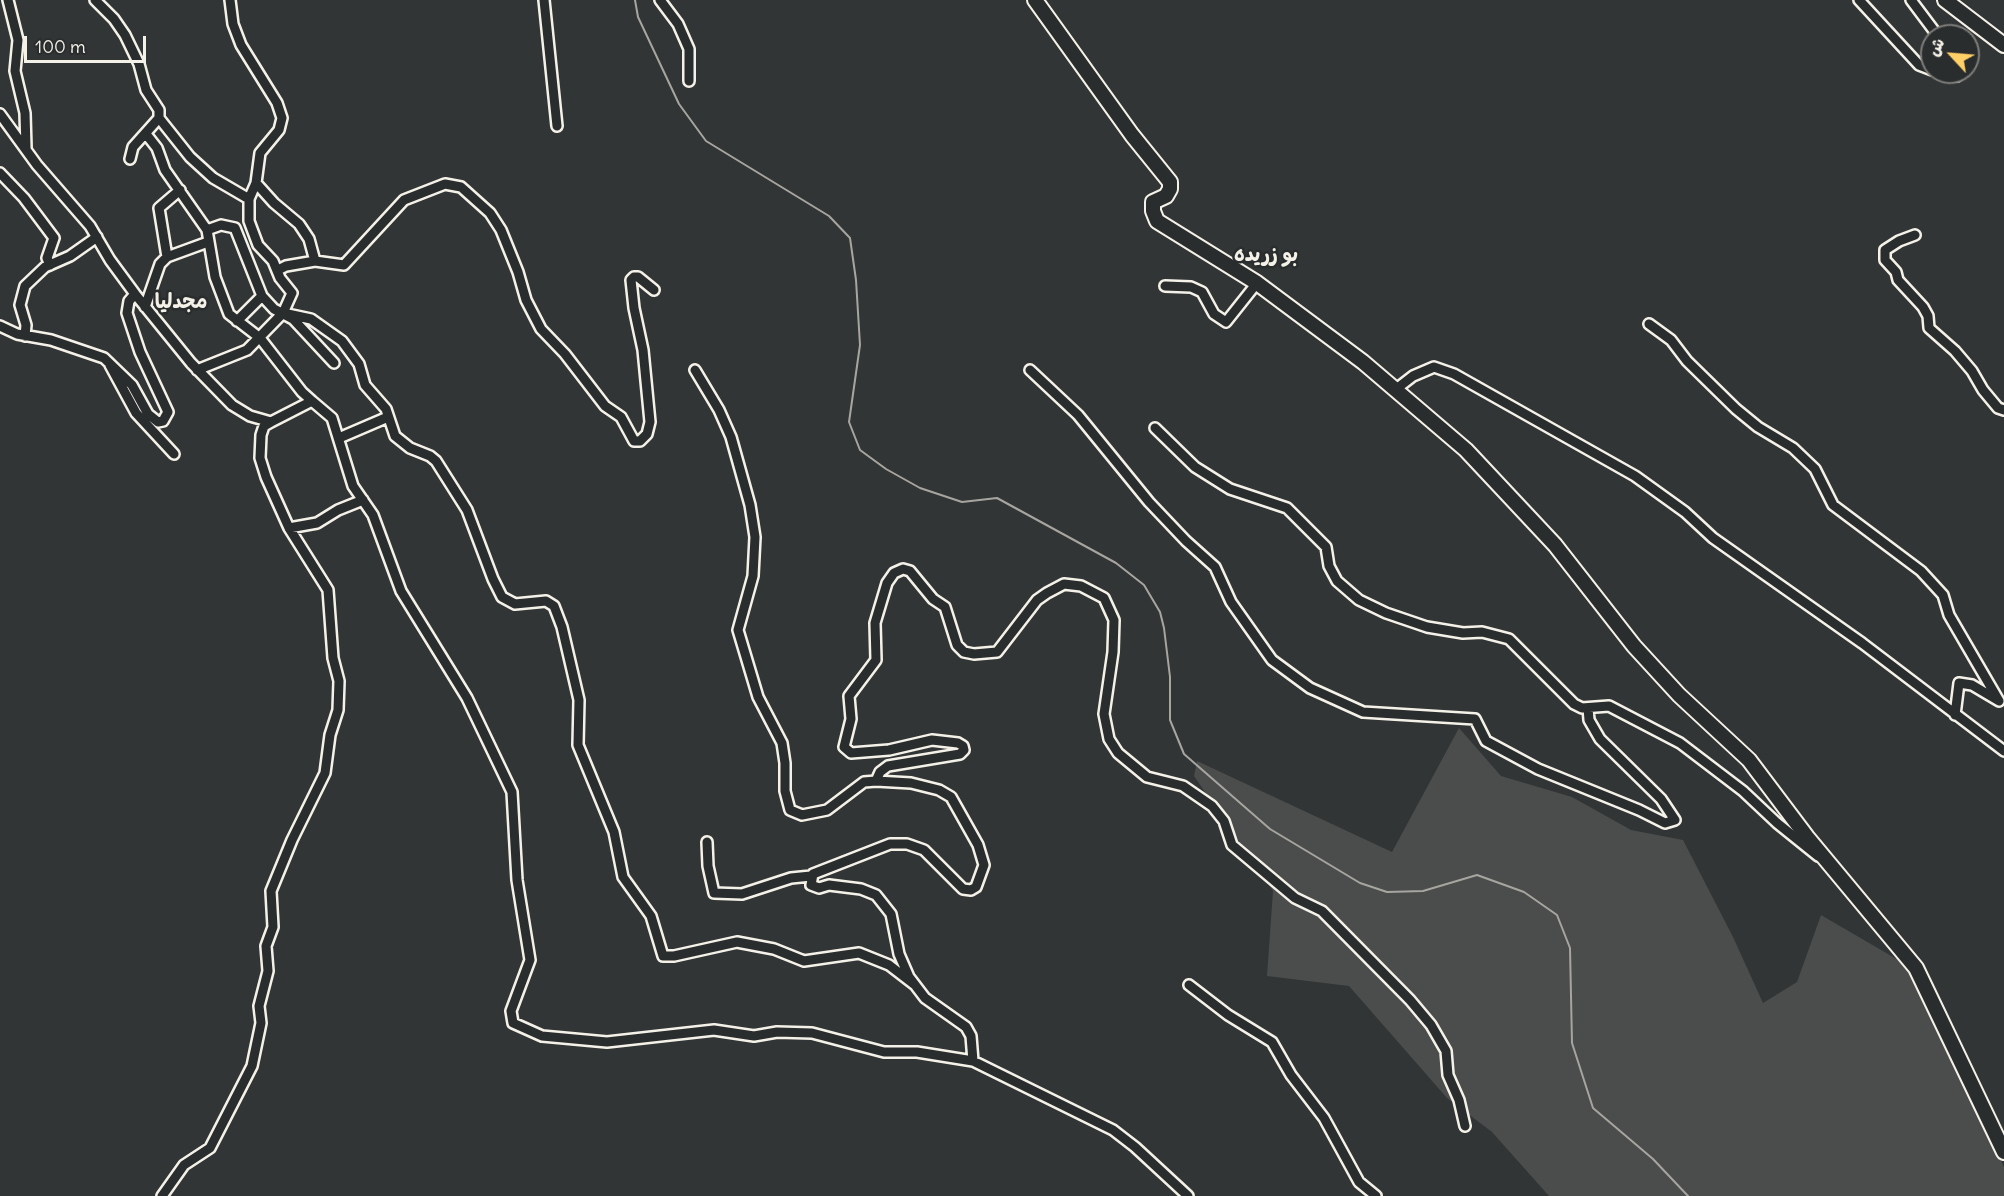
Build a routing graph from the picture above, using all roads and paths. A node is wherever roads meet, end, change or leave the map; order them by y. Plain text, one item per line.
1 (8, 0) edge
2 (95, 0) edge
3 (230, 0) edge
4 (544, 0) edge
5 (660, 0) edge
6 (1035, 0) edge
7 (1859, 0) edge
8 (1911, 0) edge
9 (1945, 0) edge
10 (1929, 24) edge
11 (2004, 45) edge
12 (1920, 66) edge
13 (689, 81) dead end
14 (0, 114) edge
15 (159, 118) junction
16 (557, 126) dead end
17 (146, 134) junction
18 (26, 148) junction
19 (129, 159) dead end
20 (0, 173) edge
21 (256, 183) junction
22 (180, 190) junction
23 (249, 199) junction
24 (207, 230) junction
25 (1915, 235) dead end
26 (97, 237) junction
27 (208, 242) junction
28 (167, 257) junction
29 (315, 261) junction
30 (50, 265) junction
31 (278, 270) junction
32 (1257, 283) junction
33 (1165, 286) dead end
34 (654, 290) dead end
35 (135, 294) junction
36 (262, 296) junction
37 (145, 307) junction
38 (283, 313) junction
39 (237, 321) junction
40 (1649, 324) dead end
41 (0, 326) edge
42 (26, 336) junction
43 (260, 338) junction
44 (107, 360) junction
45 (334, 363) dead end
46 (197, 370) junction
47 (694, 370) dead end
48 (1030, 370) dead end
49 (1395, 390) junction
50 (312, 401) junction
51 (2004, 411) edge
52 (388, 417) junction
53 (271, 422) junction
54 (1155, 428) dead end
55 (339, 438) junction
56 (174, 454) dead end
57 (363, 500) junction
58 (289, 528) junction
59 (1588, 708) junction
60 (1955, 715) junction
61 (2004, 751) edge
62 (876, 781) junction
63 (707, 842) dead end
64 (1827, 863) junction
65 (811, 876) junction
66 (915, 985) junction
67 (1189, 986) dead end
68 (973, 1061) junction
69 (1465, 1126) dead end
70 (2004, 1152) edge
71 (162, 1196) edge
72 (1188, 1196) edge
73 (1376, 1196) edge

1 - 18 street
2 - 15 street
3 - 21 street
4 - 16 street
5 - 13 street
6 - 32 street
7 - 12 street
8 - 10 street
9 - 11 street
14 - 18 street
15 - 17 street
15 - 23 street
17 - 19 street
17 - 22 street
18 - 26 street
20 - 30 street
21 - 23 street
21 - 29 street
22 - 24 street
22 - 28 street
23 - 31 street
24 - 27 street
24 - 36 street
25 - 51 street
26 - 30 street
26 - 35 street
27 - 28 street
27 - 39 street
28 - 37 street
29 - 31 street
29 - 34 street
30 - 42 street
31 - 38 street
32 - 33 street
32 - 49 street
35 - 37 street
35 - 44 street
36 - 38 street
36 - 39 street
37 - 46 street
38 - 43 street
38 - 45 street
38 - 52 street
39 - 43 street
40 - 60 street
41 - 42 street
42 - 44 street
43 - 46 street
43 - 50 street
44 - 56 street
46 - 53 street
47 - 62 street
48 - 59 street
49 - 60 street
49 - 64 street
50 - 53 street
50 - 55 street
52 - 55 street
52 - 66 street
53 - 58 street
54 - 59 street
55 - 57 street
57 - 58 street
57 - 68 street
58 - 71 street
59 - 64 street
60 - 61 street
62 - 65 street
62 - 69 street
63 - 65 street
64 - 70 street
65 - 66 street
66 - 68 street
67 - 73 street
68 - 72 street

